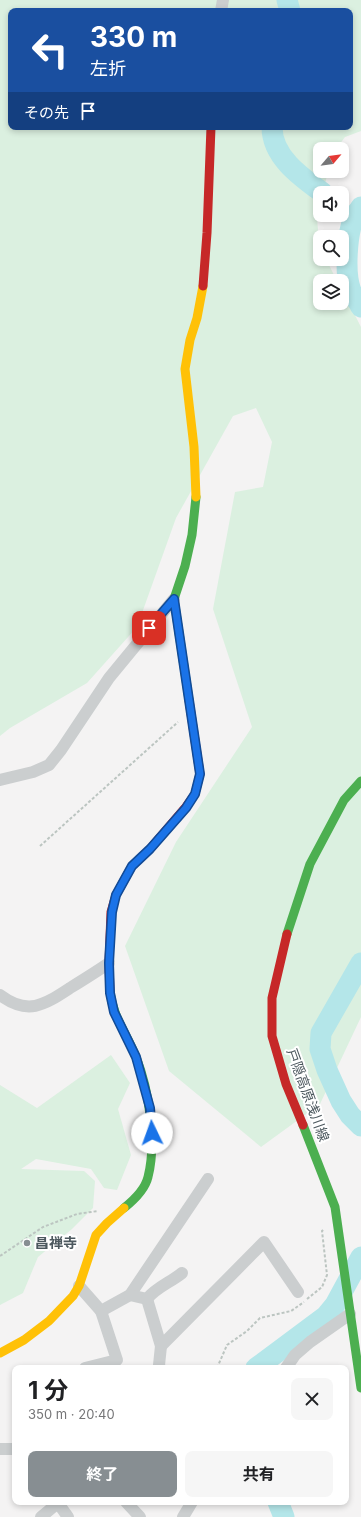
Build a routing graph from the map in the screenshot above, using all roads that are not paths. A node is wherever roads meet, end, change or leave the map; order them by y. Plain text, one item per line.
1 (211, 130) edge
2 (174, 599) junction
3 (0, 780) edge
4 (361, 781) edge
5 (109, 963) junction
6 (0, 995) edge
7 (208, 1179) dead end
8 (182, 1273) dead end
9 (79, 1286) junction
10 (298, 1292) dead end
11 (130, 1295) junction
12 (147, 1299) junction
13 (361, 1305) edge
14 (350, 1309) junction
15 (102, 1311) junction
16 (161, 1346) junction
17 (0, 1353) edge
18 (97, 1365) edge
19 (159, 1365) edge
20 (288, 1365) edge
21 (361, 1388) edge
22 (0, 1449) edge
23 (12, 1449) edge
24 (55, 1505) edge
25 (61, 1505) edge
26 (129, 1505) edge
27 (190, 1505) edge
28 (41, 1517) edge
29 (68, 1517) edge
30 (140, 1517) edge
31 (183, 1517) edge

1 - 2 street
2 - 3 street
2 - 5 street
4 - 14 street, 戸隠高原浅川線
5 - 6 street
5 - 9 street
7 - 11 street
8 - 12 street
9 - 15 street
9 - 17 street
10 - 16 street
11 - 12 street
11 - 15 street
12 - 16 street
13 - 14 street
14 - 20 street
14 - 21 street, 戸隠高原浅川線
15 - 18 street
16 - 19 street
22 - 23 street
24 - 28 street
25 - 29 street
26 - 30 street
27 - 31 street

